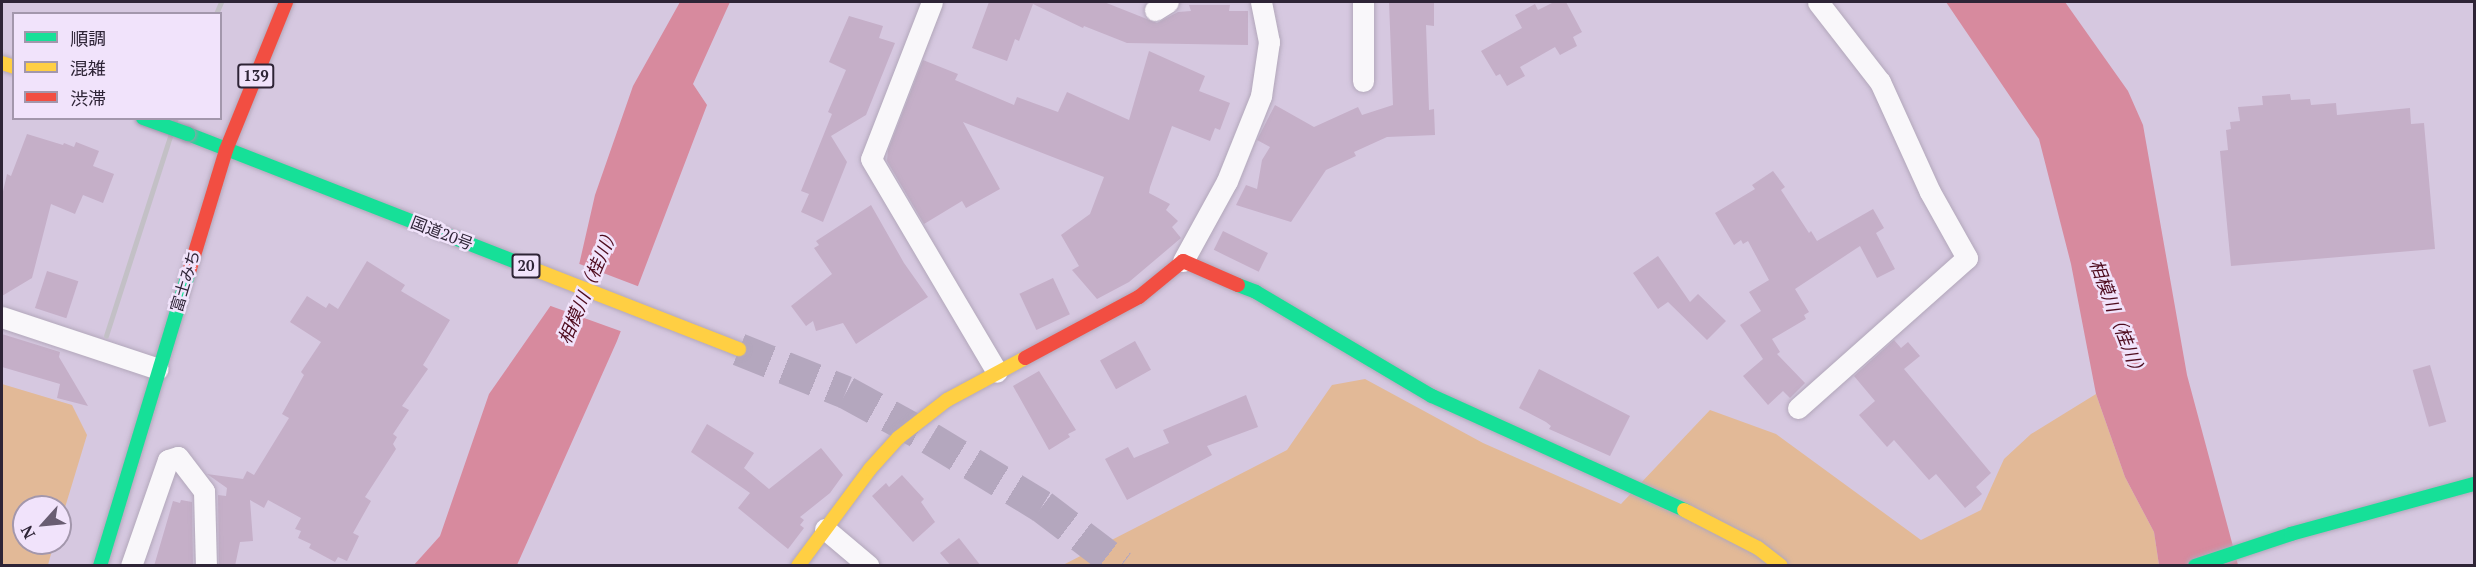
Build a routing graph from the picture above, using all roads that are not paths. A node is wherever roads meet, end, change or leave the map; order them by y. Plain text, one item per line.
1 (286, 2) edge
2 (932, 2) edge
3 (1261, 2) edge
4 (1363, 2) edge
5 (1818, 2) edge
6 (1363, 81) dead end
7 (149, 120) edge
8 (226, 150) junction
9 (1183, 261) junction
10 (2, 317) edge
11 (739, 349) tunnel mouth
12 (158, 369) junction
13 (997, 372) junction
14 (1798, 408) dead end
15 (2475, 484) edge
16 (825, 529) junction
17 (100, 566) edge
18 (131, 566) edge
19 (206, 566) edge
20 (798, 566) edge
21 (869, 566) edge
22 (1781, 566) edge
23 (2195, 566) edge

1 - 8 main road, 富士みち / 139
2 - 13 street
3 - 9 street
4 - 6 street
5 - 14 street
7 - 8 main road, 国道20号 / 20, bridge
8 - 11 main road, 国道20号 / 20
8 - 12 main road, 富士みち
9 - 13 main road
9 - 22 main road
10 - 12 street
12 - 17 main road, 富士みち
13 - 16 main road
15 - 23 main road
16 - 20 main road
16 - 21 street
18 - 19 street

